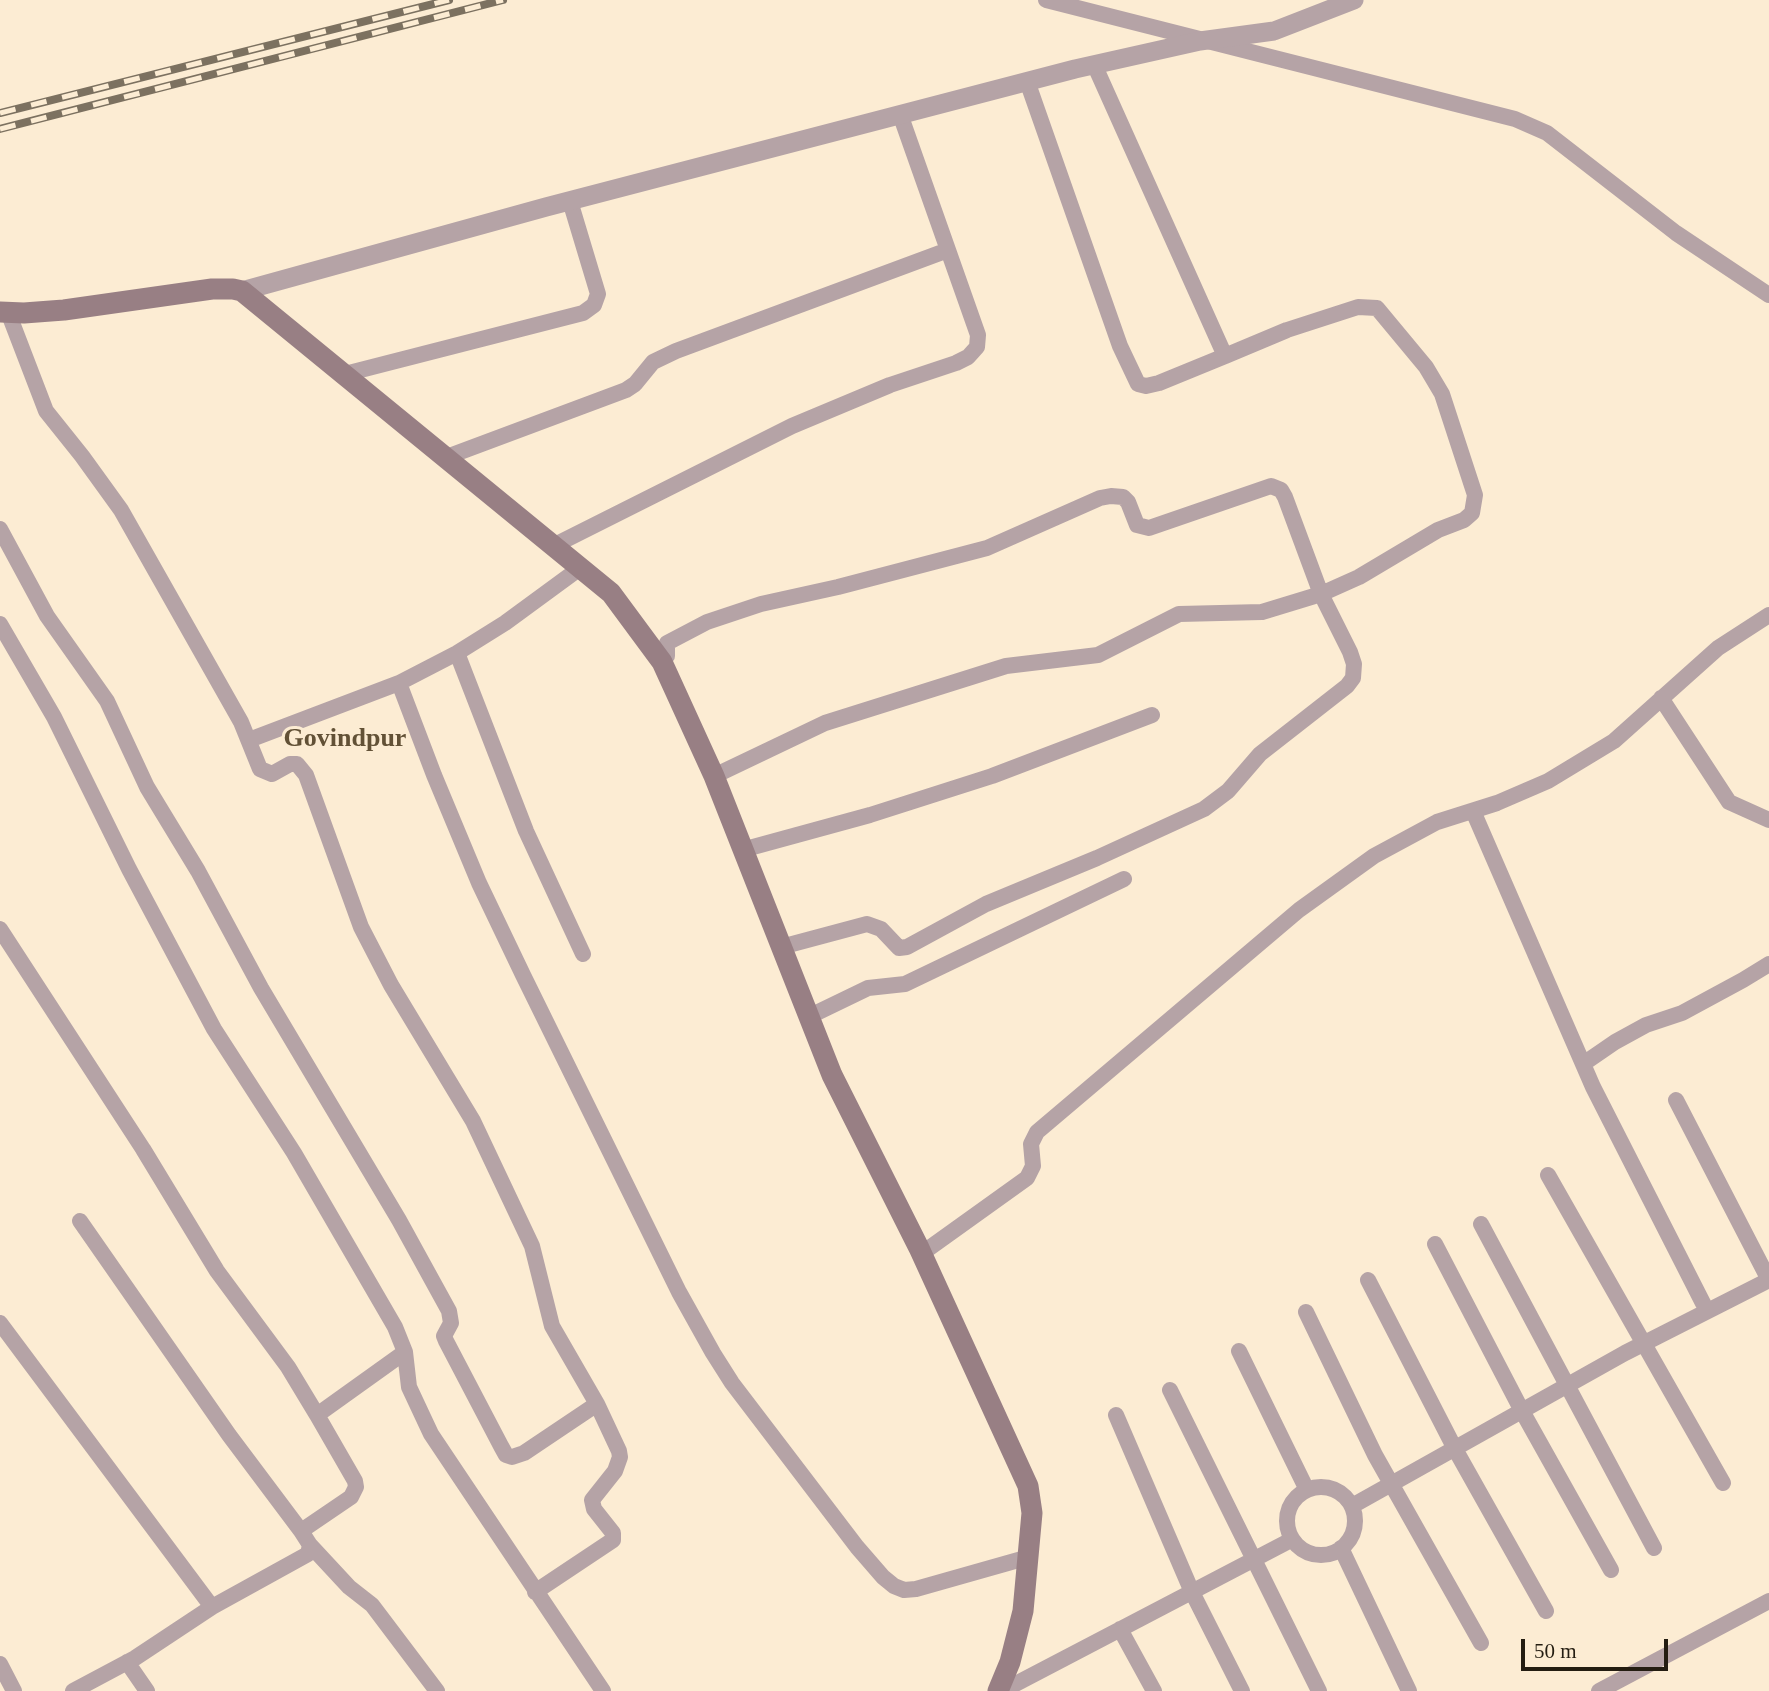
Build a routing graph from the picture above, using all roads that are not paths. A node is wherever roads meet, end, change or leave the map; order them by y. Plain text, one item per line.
1 (1046, 0) edge
2 (1354, 0) edge
3 (1200, 41) junction
4 (1094, 64) junction
5 (1027, 81) junction
6 (900, 114) junction
7 (570, 201) junction
8 (948, 250) junction
9 (242, 291) junction
10 (1769, 295) edge
11 (4, 312) edge
12 (1225, 356) junction
13 (341, 374) junction
14 (444, 458) junction
15 (0, 529) edge
16 (553, 546) junction
17 (580, 568) junction
18 (1321, 594) junction
19 (1769, 615) edge
20 (0, 624) edge
21 (457, 653) junction
22 (662, 662) junction
23 (399, 683) junction
24 (1661, 698) junction
25 (1152, 715) dead end
26 (249, 740) junction
27 (714, 776) junction
28 (1473, 811) junction
29 (1769, 820) edge
30 (742, 850) junction
31 (1124, 879) dead end
32 (0, 929) edge
33 (780, 947) junction
34 (583, 954) dead end
35 (1769, 964) edge
36 (808, 1017) junction
37 (1583, 1064) junction
38 (1676, 1100) dead end
39 (1548, 1175) dead end
40 (80, 1221) dead end
41 (1481, 1224) dead end
42 (1435, 1244) dead end
43 (921, 1254) junction
44 (1368, 1280) dead end
45 (1769, 1280) edge
46 (1707, 1311) junction
47 (1306, 1312) dead end
48 (0, 1323) edge
49 (1644, 1344) junction
50 (1239, 1351) dead end
51 (405, 1352) junction
52 (1567, 1385) junction
53 (1170, 1390) dead end
54 (597, 1404) junction
55 (1522, 1411) junction
56 (317, 1415) junction
57 (1116, 1415) dead end
58 (1455, 1449) junction
59 (1723, 1483) dead end
60 (1391, 1484) junction
61 (1307, 1490) junction
62 (1352, 1506) junction
63 (306, 1538) junction
64 (1291, 1540) junction
65 (1341, 1548) junction
66 (1654, 1548) dead end
67 (1029, 1557) junction
68 (1254, 1560) junction
69 (1611, 1570) dead end
70 (536, 1592) junction
71 (1192, 1592) junction
72 (1769, 1601) edge
73 (212, 1607) junction
74 (1546, 1611) dead end
75 (1120, 1629) junction
76 (1481, 1643) dead end
77 (127, 1661) junction
78 (0, 1664) edge
79 (14, 1691) edge
80 (73, 1691) edge
81 (148, 1691) edge
82 (437, 1691) edge
83 (603, 1691) edge
84 (1000, 1691) edge
85 (1154, 1691) edge
86 (1242, 1691) edge
87 (1319, 1691) edge
88 (1409, 1691) edge
89 (1599, 1691) edge

1 - 3 street
2 - 3 street
3 - 4 street
3 - 10 street
4 - 5 street
4 - 12 street
5 - 6 street
5 - 12 street
6 - 7 street
6 - 8 street
7 - 9 street
7 - 13 street
8 - 14 street
8 - 16 street
9 - 11 main road
9 - 13 main road
11 - 26 street
12 - 18 street
13 - 14 main road
14 - 16 main road
15 - 54 street
16 - 17 main road
17 - 21 street
17 - 22 main road
18 - 22 street
18 - 27 street
18 - 33 street
19 - 24 street
20 - 51 street
21 - 23 street
21 - 34 street
22 - 27 main road
23 - 26 street
23 - 67 street
24 - 28 street
24 - 29 street
25 - 30 street
26 - 54 street
27 - 30 main road
28 - 37 street
28 - 43 street
30 - 33 main road
31 - 36 street
32 - 56 street
33 - 36 main road
35 - 37 street
36 - 43 main road
37 - 46 street
38 - 45 street
39 - 49 street
40 - 63 street
41 - 52 street
42 - 55 street
43 - 67 main road
44 - 58 street
45 - 46 street
46 - 49 street
47 - 60 street
48 - 73 street
49 - 52 street
49 - 59 street
50 - 61 street
51 - 56 street
51 - 70 street
52 - 55 street
52 - 66 street
53 - 68 street
54 - 70 street
55 - 58 street
55 - 69 street
56 - 63 street
57 - 71 street
58 - 60 street
58 - 74 street
60 - 62 street
60 - 76 street
61 - 62 street
61 - 64 street
62 - 65 street
63 - 73 street
63 - 82 street
64 - 65 street
64 - 68 street
65 - 88 street
67 - 84 main road
68 - 71 street
68 - 87 street
70 - 83 street
71 - 75 street
71 - 86 street
72 - 89 street
73 - 77 street
75 - 84 street
75 - 85 street
77 - 80 street
77 - 81 street
78 - 79 street

